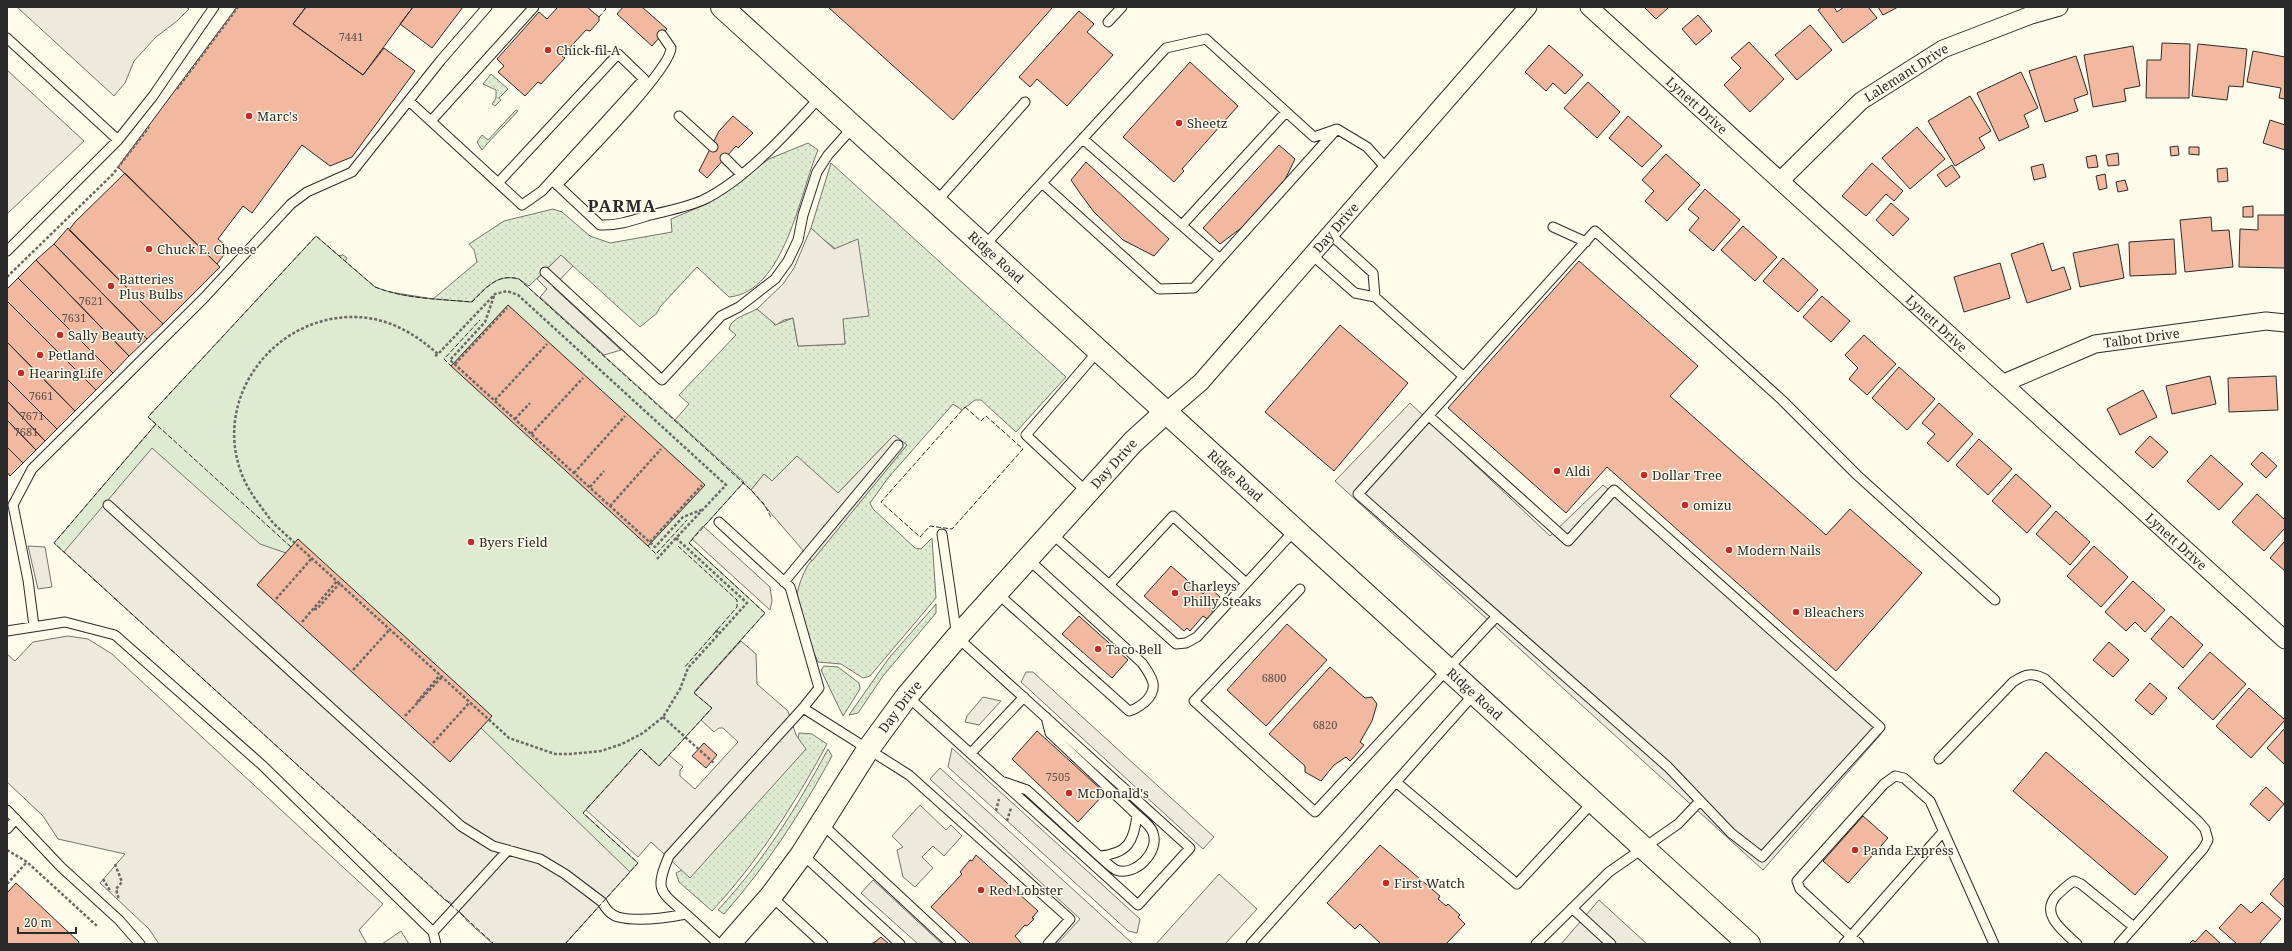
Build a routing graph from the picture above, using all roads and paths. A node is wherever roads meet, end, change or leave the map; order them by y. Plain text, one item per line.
1 (214, 7) edge
2 (487, 7) edge
3 (534, 7) edge
4 (722, 7) edge
5 (1122, 7) edge
6 (1528, 7) edge
7 (1589, 7) edge
8 (2059, 7) edge
9 (1108, 22) dead end
10 (662, 35) dead end
11 (7, 38) edge
12 (820, 97) junction
13 (409, 101) junction
14 (1026, 102) dead end
15 (1286, 112) junction
16 (679, 116) dead end
17 (431, 121) junction
18 (854, 127) junction
19 (1337, 129) junction
20 (1083, 139) junction
21 (118, 140) junction
22 (712, 147) dead end
23 (725, 158) dead end
24 (1386, 168) junction
25 (741, 174) junction
26 (1781, 180) junction
27 (555, 182) junction
28 (498, 183) junction
29 (1042, 183) junction
30 (936, 202) junction
31 (1182, 225) junction
32 (1553, 227) dead end
33 (1330, 234) junction
34 (1586, 242) junction
35 (984, 246) junction
36 (7, 251) edge
37 (1312, 255) junction
38 (1220, 259) junction
39 (545, 272) dead end
40 (495, 294) junction
41 (1375, 297) junction
42 (507, 308) dead end
43 (2285, 323) edge
44 (547, 344) dead end
45 (1099, 350) junction
46 (455, 364) junction
47 (1463, 376) junction
48 (583, 378) dead end
49 (2004, 383) junction
50 (495, 400) junction
51 (530, 403) dead end
52 (1166, 412) junction
53 (625, 416) dead end
54 (1429, 416) junction
55 (515, 419) junction
56 (531, 434) junction
57 (898, 445) dead end
58 (661, 449) dead end
59 (604, 471) dead end
60 (574, 473) junction
61 (702, 485) dead end
62 (590, 488) junction
63 (1088, 493) junction
64 (10, 505) edge
65 (108, 505) dead end
66 (610, 506) junction
67 (704, 509) junction
68 (719, 522) dead end
69 (1294, 531) junction
70 (1051, 533) junction
71 (942, 534) dead end
72 (676, 538) junction
73 (650, 542) junction
74 (312, 558) junction
75 (1028, 558) junction
76 (658, 559) dead end
77 (337, 581) junction
78 (784, 582) junction
79 (1246, 583) junction
80 (340, 584) junction
81 (1110, 584) junction
82 (1300, 589) dead end
83 (997, 593) junction
84 (276, 599) dead end
85 (1995, 600) dead end
86 (314, 609) junction
87 (1496, 617) junction
88 (302, 622) dead end
89 (34, 626) junction
90 (390, 630) junction
91 (716, 630) dead end
92 (7, 631) edge
93 (719, 634) junction
94 (957, 637) junction
95 (2285, 640) edge
96 (353, 670) dead end
97 (1447, 670) junction
98 (440, 675) junction
99 (442, 677) junction
100 (1474, 694) junction
101 (908, 696) junction
102 (1024, 697) junction
103 (417, 702) junction
104 (470, 702) junction
105 (803, 708) junction
106 (405, 716) dead end
107 (663, 717) junction
108 (1046, 717) junction
109 (433, 743) dead end
110 (869, 748) junction
111 (971, 753) junction
112 (1939, 759) dead end
113 (715, 764) dead end
114 (1001, 781) junction
115 (1396, 782) junction
116 (1001, 793) dead end
117 (1700, 801) junction
118 (1593, 802) junction
119 (7, 810) edge
120 (996, 811) dead end
121 (1137, 815) junction
122 (16, 819) junction
123 (822, 824) junction
124 (7, 829) edge
125 (1943, 832) junction
126 (1642, 847) junction
127 (7, 850) edge
128 (508, 850) junction
129 (802, 854) junction
130 (1099, 856) junction
131 (27, 862) junction
132 (115, 864) dead end
133 (7, 884) edge
134 (770, 896) junction
135 (120, 902) dead end
136 (1572, 908) junction
137 (686, 914) junction
138 (98, 927) dead end
139 (2134, 927) junction
140 (433, 932) junction
141 (1851, 937) junction
142 (140, 944) edge
143 (436, 944) edge
144 (719, 944) edge
145 (729, 944) edge
146 (824, 944) edge
147 (900, 944) edge
148 (951, 944) edge
149 (1048, 944) edge
150 (1252, 944) edge
151 (1536, 944) edge
152 (1611, 944) edge
153 (1749, 944) edge
154 (1844, 944) edge
155 (1859, 944) edge
156 (1994, 944) edge
157 (2077, 944) edge
158 (2119, 944) edge

1 - 21 lane
2 - 13 lane
3 - 17 lane
4 - 12 main road, Ridge Road
5 - 9 lane
6 - 24 street, Day Drive
7 - 26 street, Lynett Drive
8 - 26 street, Lalemant Drive
10 - 27 lane
11 - 21 lane
12 - 18 main road, Ridge Road
12 - 25 lane
13 - 17 lane
13 - 64 lane
14 - 30 lane
15 - 19 lane
15 - 20 lane
15 - 31 lane
16 - 22 lane
17 - 28 lane
18 - 30 main road, Ridge Road
18 - 39 lane
19 - 24 lane
19 - 38 lane
20 - 29 lane
20 - 31 lane
21 - 36 lane
23 - 25 lane
24 - 33 street, Day Drive
25 - 27 lane
26 - 49 street, Lynett Drive
27 - 28 lane
27 - 28 lane
29 - 35 lane
29 - 38 lane
30 - 35 main road, Ridge Road
31 - 38 lane
32 - 34 lane
33 - 37 street, Day Drive
33 - 41 lane
34 - 47 lane
34 - 85 lane
35 - 45 main road, Ridge Road
37 - 41 lane
37 - 52 street, Day Drive
40 - 46 path
40 - 67 path
40 - 74 path
41 - 47 lane
42 - 46 path
43 - 49 street, Talbot Drive
44 - 50 path
45 - 52 main road, Ridge Road
45 - 63 lane
46 - 50 path
47 - 54 lane
48 - 56 path
49 - 95 street, Lynett Drive
50 - 55 path
51 - 55 path
52 - 63 main road, Day Drive
52 - 69 main road, Ridge Road
53 - 60 path
54 - 87 lane
54 - 117 lane
55 - 56 path
56 - 60 path
57 - 78 lane
58 - 66 path
59 - 62 path
60 - 62 path
61 - 73 path
62 - 66 path
63 - 70 main road, Day Drive
64 - 89 lane
65 - 128 lane
66 - 73 path
67 - 72 path
67 - 73 path
68 - 78 lane
69 - 79 lane
69 - 97 main road, Ridge Road
70 - 75 main road, Day Drive
70 - 81 lane
71 - 94 lane
72 - 76 path
72 - 93 path
74 - 77 path
74 - 84 path
75 - 83 main road, Day Drive
75 - 83 lane
77 - 80 path
77 - 86 path
78 - 105 lane
79 - 81 lane
79 - 81 lane
80 - 86 path
80 - 90 path
82 - 97 lane
83 - 94 main road, Day Drive
86 - 88 path
87 - 97 lane
87 - 117 lane
89 - 92 lane
89 - 140 lane
90 - 96 path
90 - 98 path
91 - 93 path
93 - 107 path
94 - 101 main road, Day Drive
94 - 102 lane
97 - 100 main road, Ridge Road
98 - 99 path
98 - 103 path
99 - 103 path
99 - 104 path
100 - 115 lane
100 - 118 main road, Ridge Road
101 - 110 main road, Day Drive
101 - 111 lane
102 - 108 lane
102 - 111 lane
103 - 106 path
104 - 107 path
104 - 109 path
105 - 110 lane
105 - 137 lane
107 - 113 path
108 - 114 lane
108 - 121 lane
110 - 123 main road, Day Drive
110 - 149 lane
111 - 114 lane
112 - 139 lane
114 - 130 lane
115 - 118 lane
115 - 150 lane
116 - 120 path
117 - 126 lane
118 - 126 main road, Ridge Road
119 - 122 lane
121 - 130 lane
121 - 130 lane
122 - 124 lane
122 - 142 lane
123 - 129 main road, Day Drive
123 - 148 lane
125 - 141 lane
125 - 141 lane
125 - 156 lane
126 - 136 lane
126 - 153 main road, Ridge Road
127 - 131 path
128 - 137 lane
128 - 140 lane
129 - 134 main road, Day Drive
129 - 147 lane
131 - 133 path
131 - 138 path
132 - 135 path
134 - 145 main road, Day Drive
134 - 146 lane
136 - 151 lane
136 - 152 lane
137 - 144 lane
139 - 157 lane
139 - 158 lane
140 - 143 lane
141 - 154 lane
141 - 155 lane

